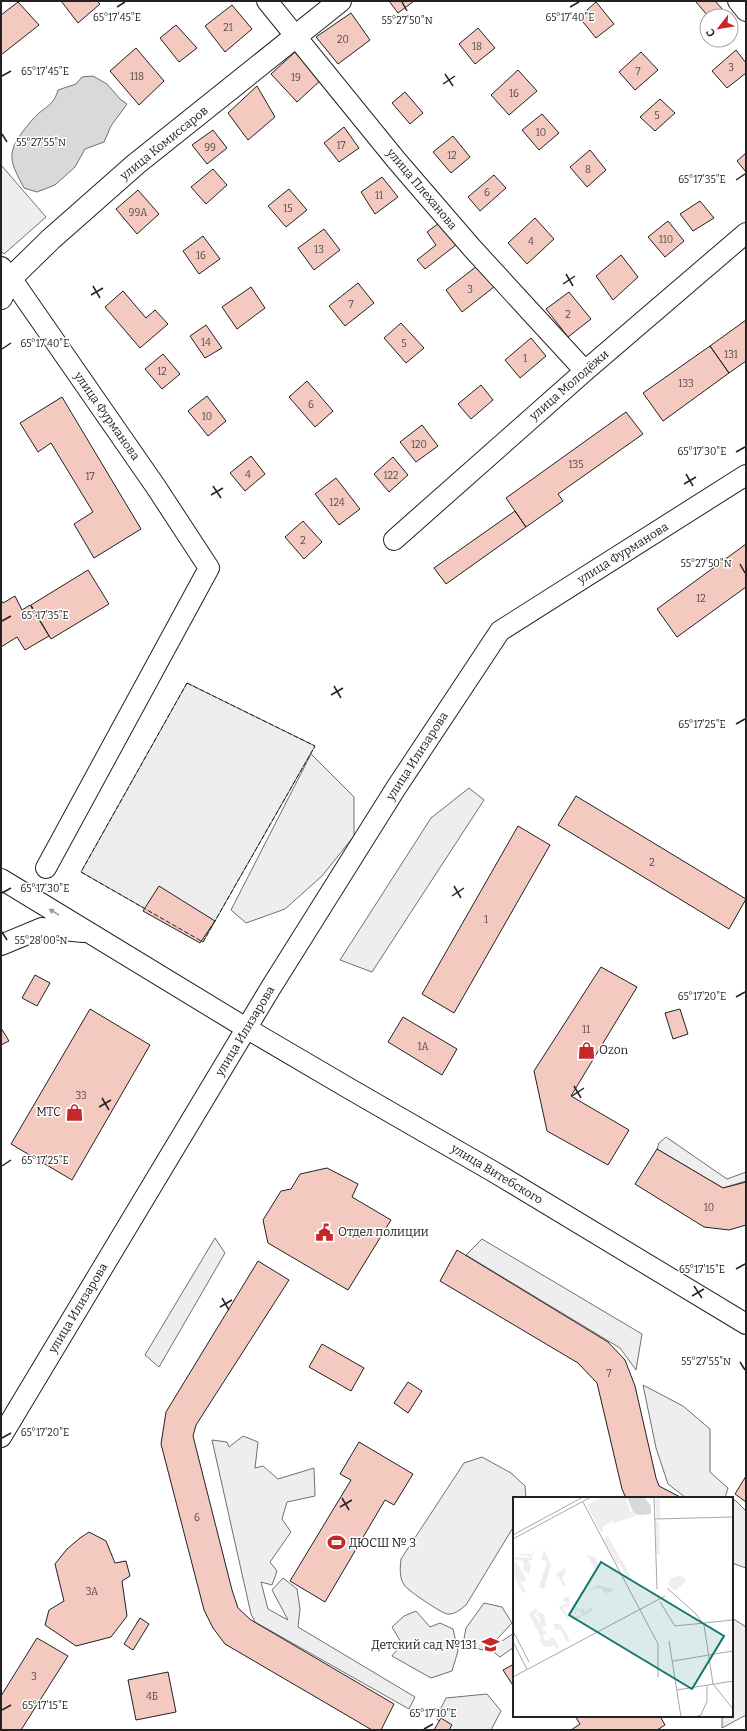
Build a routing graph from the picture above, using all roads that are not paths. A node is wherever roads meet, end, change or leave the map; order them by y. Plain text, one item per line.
1 (267, 1) edge
2 (340, 1) edge
3 (738, 1) edge
4 (746, 11) edge
5 (297, 36) junction
6 (746, 233) edge
7 (6, 273) edge
8 (1, 298) edge
9 (585, 371) junction
10 (746, 475) edge
11 (394, 540) dead end
12 (500, 631) joint
13 (46, 868) dead end
14 (1, 879) edge
15 (87, 932) junction
16 (1, 945) edge
17 (246, 1028) junction
18 (746, 1324) edge
19 (1, 1437) edge

1 - 5 street, улица Плеханова
2 - 5 main road, улица Комиссаров
3 - 4 street
5 - 7 main road, улица Комиссаров
5 - 9 street, улица Плеханова
6 - 9 street, улица Молодёжи
7 - 8 main road, улица Комиссаров
7 - 13 street, улица Фурманова
9 - 11 street, улица Молодёжи
10 - 12 street, улица Фурманова
12 - 17 street, улица Илизарова
15 -> 14 street, улица Витебского
15 - 16 street
15 - 17 street, улица Витебского
17 - 18 street, улица Витебского
17 - 19 street, улица Илизарова

